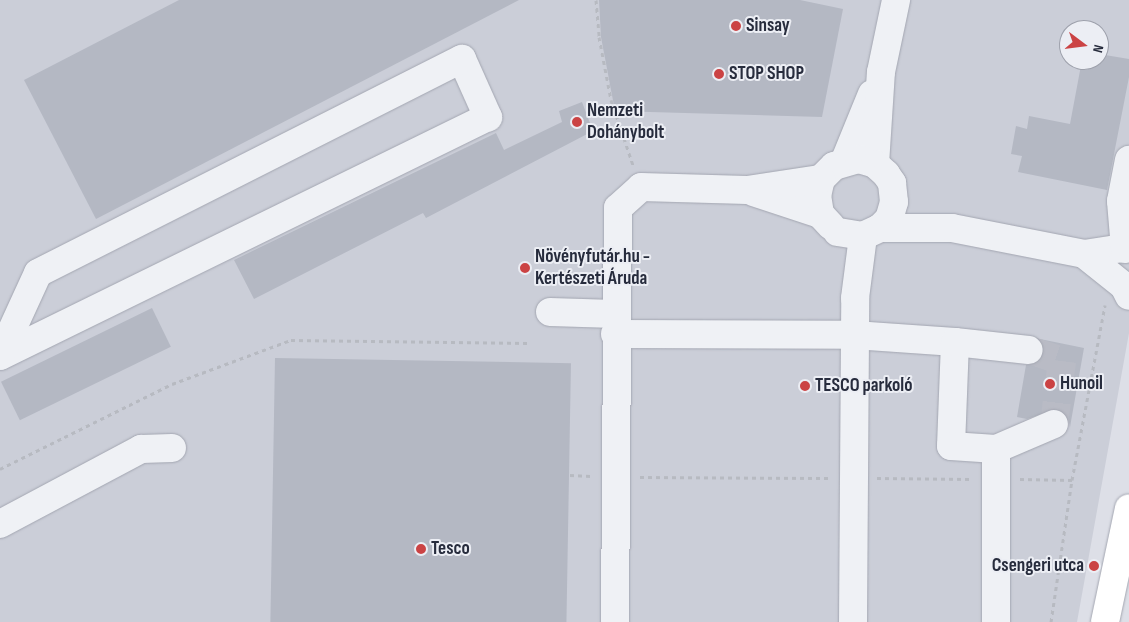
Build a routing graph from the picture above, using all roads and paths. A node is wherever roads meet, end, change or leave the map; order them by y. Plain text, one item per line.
1 (596, 0) edge
2 (896, 0) edge
3 (881, 72) junction
4 (845, 160) junction
5 (1129, 160) edge
6 (875, 164) junction
7 (821, 179) junction
8 (641, 187) junction
9 (747, 190) junction
10 (894, 202) junction
11 (828, 223) junction
12 (952, 228) junction
13 (871, 232) junction
14 (1127, 248) edge
15 (1084, 254) junction
16 (1126, 291) edge
17 (855, 298) junction
18 (550, 312) dead end
19 (615, 324) junction
20 (854, 335) junction
21 (955, 342) junction
22 (528, 343) dead end
23 (1029, 350) tunnel mouth
24 (0, 356) edge
25 (1054, 424) dead end
26 (172, 448) dead end
27 (996, 449) junction
28 (0, 470) edge
29 (570, 475) dead end
30 (615, 477) junction
31 (854, 478) junction
32 (998, 479) junction
33 (1072, 480) junction
34 (1129, 508) edge
35 (0, 524) edge
36 (1125, 543) edge
37 (614, 622) edge
38 (853, 622) edge
39 (996, 622) edge
40 (1051, 622) edge
41 (1105, 622) edge

1 - 8 path
2 - 3 lane
3 - 4 lane
3 - 6 lane
4 - 6 lane
4 - 7 lane
5 - 14 lane
6 - 10 lane
7 - 9 lane
7 - 11 lane
8 - 9 lane
8 - 19 lane
9 - 11 lane
10 - 12 lane
10 - 13 lane
11 - 13 lane
11 - 17 lane
12 - 13 lane
12 - 15 lane
13 - 17 lane
14 - 15 lane
15 - 16 lane
16 - 33 path
17 - 20 lane
18 - 19 lane
19 - 20 lane
19 - 30 lane
20 - 21 lane
20 - 31 lane
21 - 23 lane
21 - 27 lane
22 - 28 path
24 - 24 lane
25 - 27 lane
26 - 35 lane
27 - 32 lane
29 - 30 path
30 - 31 path
30 - 37 lane
31 - 32 path
31 - 38 lane
32 - 33 path
32 - 39 lane
33 - 40 path
34 - 36 main road
36 - 41 main road

